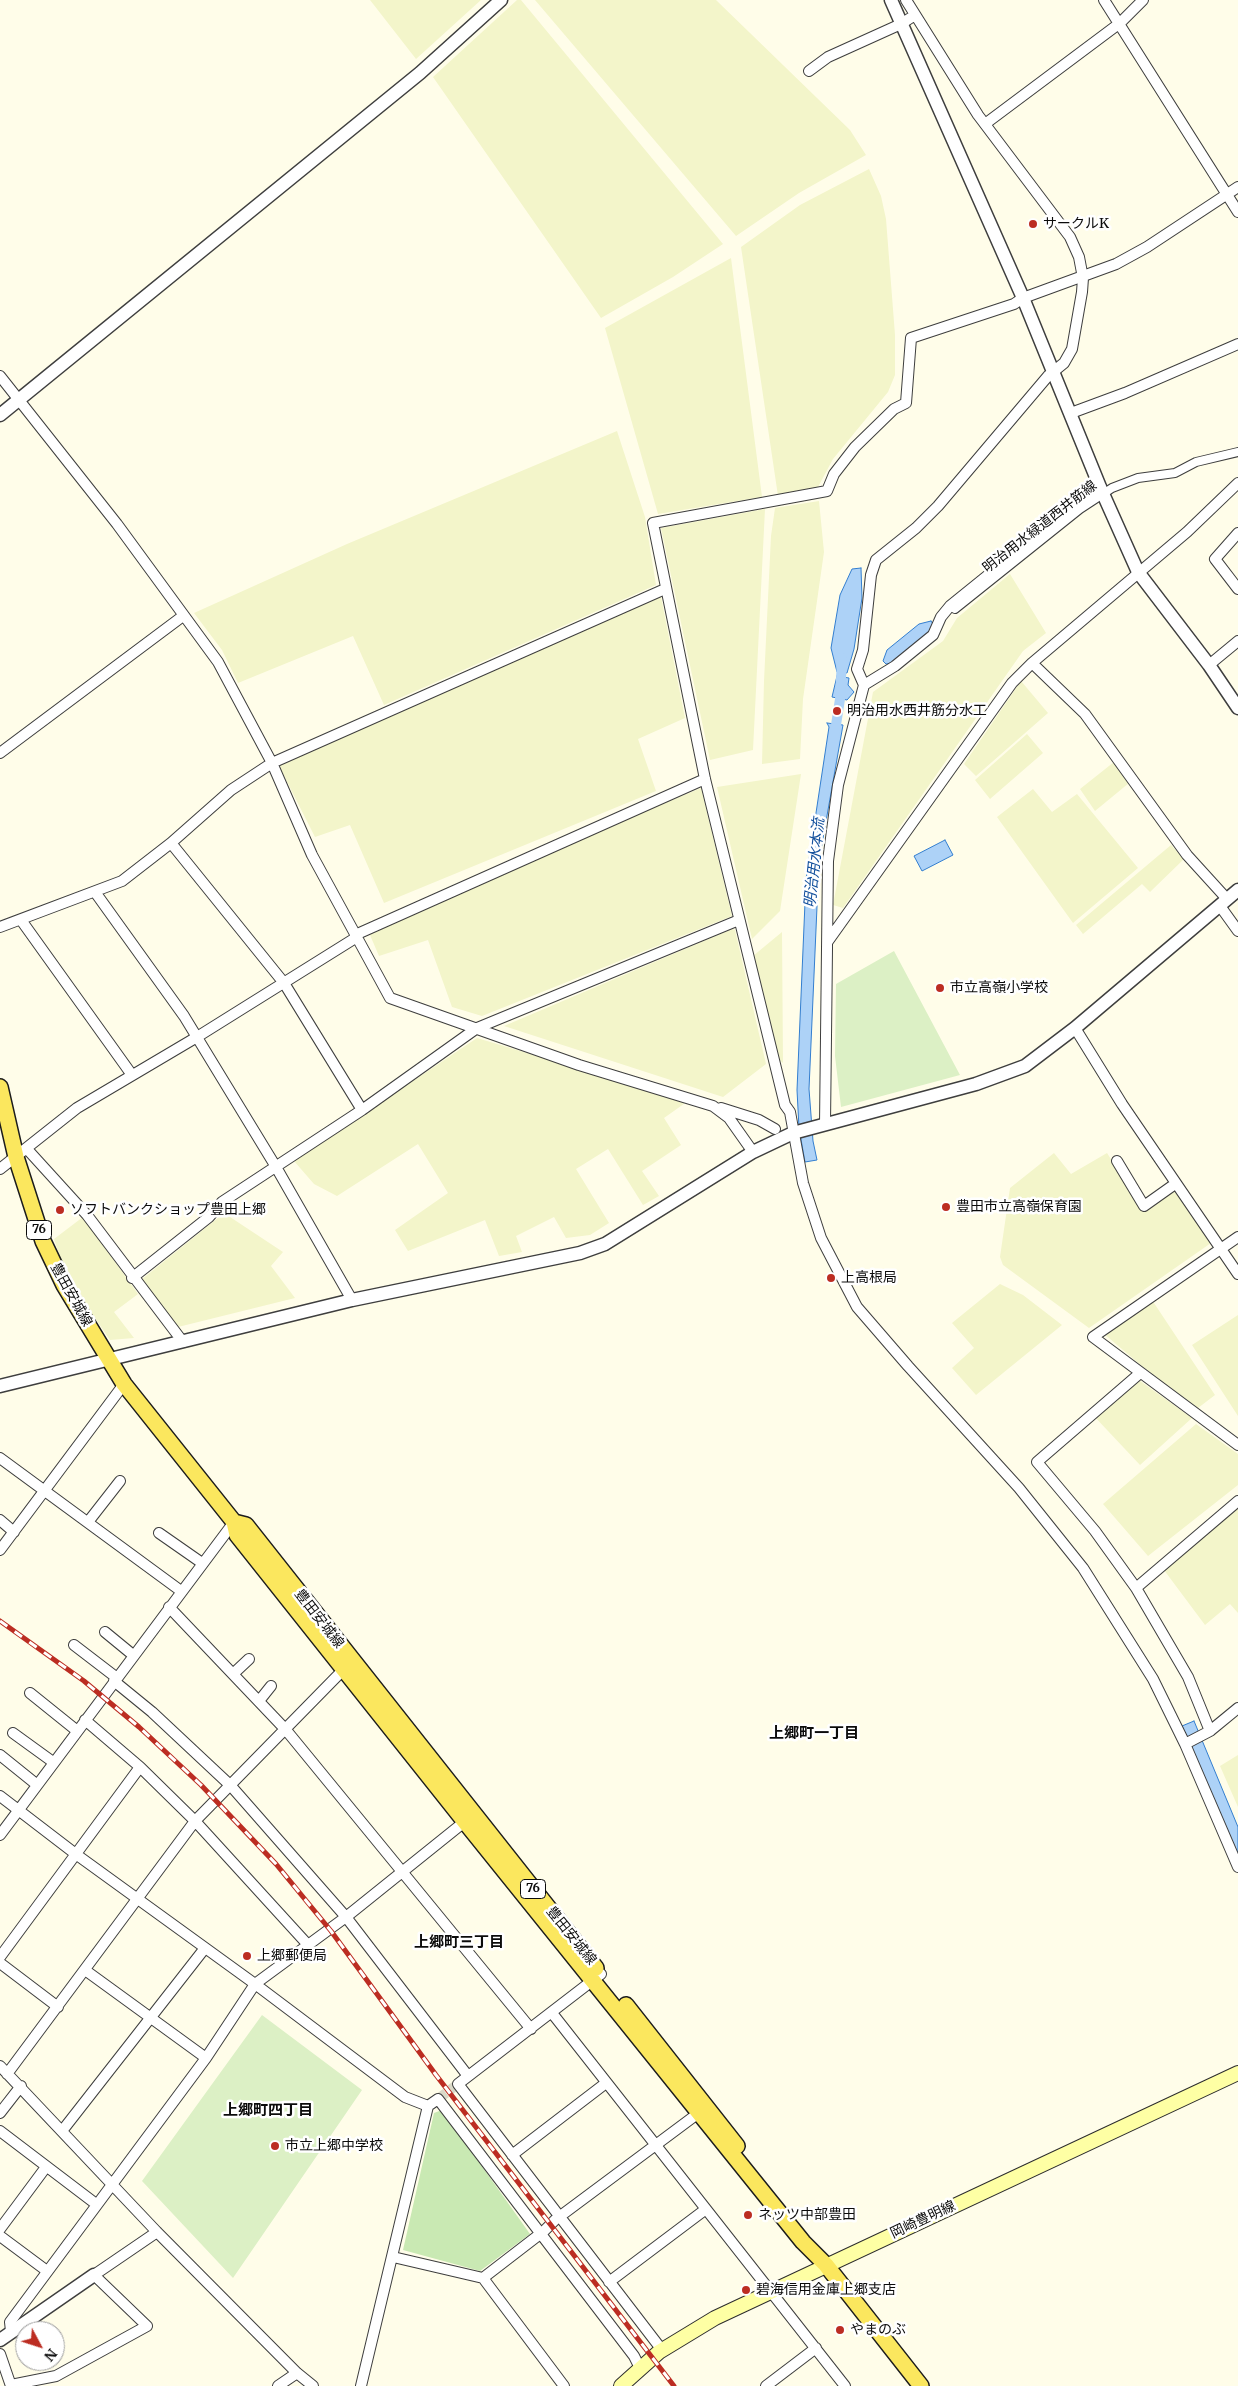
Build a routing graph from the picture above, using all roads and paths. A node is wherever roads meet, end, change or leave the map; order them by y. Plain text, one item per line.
1 (501, 0) edge
2 (891, 0) edge
3 (906, 0) edge
4 (1104, 0) edge
5 (1143, 0) edge
6 (915, 15) junction
7 (1120, 23) junction
8 (901, 24) junction
9 (809, 71) dead end
10 (985, 124) junction
11 (1238, 187) edge
12 (1227, 194) junction
13 (1238, 212) edge
14 (1083, 278) junction
15 (1023, 298) junction
16 (1238, 344) edge
17 (1054, 372) junction
18 (0, 376) edge
19 (19, 400) junction
20 (1071, 413) junction
21 (0, 415) edge
22 (1238, 452) edge
23 (1238, 483) edge
24 (1102, 491) junction
25 (1238, 533) edge
26 (1138, 572) junction
27 (1238, 588) edge
28 (665, 589) junction
29 (183, 616) junction
30 (1238, 641) edge
31 (1032, 663) junction
32 (1209, 665) junction
33 (864, 686) junction
34 (1238, 708) edge
35 (0, 753) edge
36 (272, 763) junction
37 (705, 779) junction
38 (171, 843) junction
39 (1238, 890) edge
40 (95, 892) junction
41 (1224, 903) junction
42 (21, 920) junction
43 (739, 920) junction
44 (0, 927) edge
45 (1238, 931) edge
46 (356, 936) junction
47 (828, 941) junction
48 (284, 982) junction
49 (477, 1028) junction
50 (1075, 1028) junction
51 (197, 1037) junction
52 (132, 1075) junction
53 (0, 1087) edge
54 (713, 1106) junction
55 (362, 1110) junction
56 (819, 1126) junction
57 (775, 1129) dead end
58 (796, 1132) junction
59 (753, 1152) junction
60 (22, 1153) junction
61 (1116, 1161) dead end
62 (276, 1167) junction
63 (0, 1170) edge
64 (1176, 1184) junction
65 (1238, 1237) edge
66 (1221, 1249) junction
67 (1238, 1274) edge
68 (132, 1278) junction
69 (352, 1300) junction
70 (183, 1342) junction
71 (108, 1360) junction
72 (1139, 1374) junction
73 (124, 1384) junction
74 (0, 1386) edge
75 (1238, 1445) edge
76 (0, 1458) edge
77 (120, 1481) dead end
78 (45, 1490) junction
79 (1238, 1501) edge
80 (0, 1520) edge
81 (88, 1522) junction
82 (234, 1522) junction
83 (14, 1532) junction
84 (159, 1532) dead end
85 (1, 1547) edge
86 (202, 1563) junction
87 (1136, 1588) junction
88 (181, 1591) junction
89 (169, 1607) junction
90 (105, 1632) dead end
91 (74, 1645) dead end
92 (134, 1655) junction
93 (250, 1659) dead end
94 (348, 1666) junction
95 (232, 1674) junction
96 (116, 1679) junction
97 (271, 1686) dead end
98 (30, 1693) dead end
99 (259, 1701) junction
100 (1238, 1708) edge
101 (85, 1720) junction
102 (76, 1730) junction
103 (286, 1730) junction
104 (13, 1733) dead end
105 (1206, 1734) junction
106 (1188, 1744) junction
107 (0, 1755) edge
108 (53, 1762) junction
109 (140, 1767) junction
110 (36, 1784) junction
111 (231, 1786) junction
112 (0, 1796) edge
113 (19, 1810) junction
114 (470, 1819) junction
115 (195, 1821) junction
116 (0, 1835) edge
117 (76, 1855) junction
118 (1238, 1867) edge
119 (404, 1873) junction
120 (136, 1899) junction
121 (346, 1918) junction
122 (309, 1946) junction
123 (205, 1948) junction
124 (0, 1958) edge
125 (0, 1964) edge
126 (85, 1970) junction
127 (597, 1977) junction
128 (256, 1984) junction
129 (58, 2007) junction
130 (552, 2013) junction
131 (151, 2017) junction
132 (531, 2029) junction
133 (206, 2058) junction
134 (4, 2070) edge
135 (1238, 2073) edge
136 (468, 2076) junction
137 (606, 2083) junction
138 (20, 2086) junction
139 (428, 2106) junction
140 (703, 2110) junction
141 (0, 2113) edge
142 (0, 2131) edge
143 (62, 2131) junction
144 (656, 2144) junction
145 (512, 2155) junction
146 (46, 2167) junction
147 (112, 2183) junction
148 (96, 2204) junction
149 (706, 2209) junction
150 (560, 2218) junction
151 (0, 2229) edge
152 (156, 2232) junction
153 (540, 2234) junction
154 (0, 2236) edge
155 (393, 2257) junction
156 (826, 2265) junction
157 (47, 2271) junction
158 (94, 2276) junction
159 (482, 2278) junction
160 (609, 2282) junction
161 (770, 2291) junction
162 (11, 2332) junction
163 (0, 2340) edge
164 (816, 2348) junction
165 (662, 2350) junction
166 (0, 2354) edge
167 (640, 2368) junction
168 (297, 2372) junction
169 (11, 2386) edge
170 (278, 2386) edge
171 (314, 2386) edge
172 (361, 2386) edge
173 (563, 2386) edge
174 (621, 2386) edge
175 (766, 2386) edge
176 (845, 2386) edge
177 (921, 2386) edge

1 - 19 street
2 - 8 street
3 - 6 street
4 - 7 street
5 - 7 street
6 - 8 street
6 - 10 street
7 - 10 street
7 - 12 street
8 - 9 street
8 - 15 street
10 - 14 street
11 - 12 street
12 - 13 street
12 - 14 street
14 - 15 street
14 - 17 street
15 - 17 street
15 - 28 street
16 - 20 street
17 - 20 street
17 - 33 street
18 - 19 street
19 - 21 street
19 - 29 street
20 - 24 street
22 - 24 street, 明治用水緑道西井筋線
23 - 26 street
24 - 26 street
24 - 33 street
25 - 27 street
26 - 31 street
26 - 32 street
28 - 36 street
28 - 37 street
29 - 35 street
29 - 36 street
30 - 32 street
31 - 41 street
31 - 47 street
32 - 34 street
33 - 47 street
36 - 38 street
36 - 46 street
37 - 43 street
37 - 46 street
38 - 40 street
38 - 48 street
39 - 41 street
40 - 42 street
40 - 51 street
41 - 45 street
41 - 50 street
42 - 44 street
42 - 52 street
43 - 49 street
43 - 58 street
46 - 48 street
46 - 49 street
47 - 56 street
48 - 51 street
48 - 55 street
49 - 54 street
49 - 55 street
50 - 56 street
50 - 64 street
51 - 52 street
51 - 62 street
52 - 60 street
53 - 60 main road, 豊田安城線 / 76
54 - 57 street
54 - 59 street
55 - 62 street
56 - 58 street
58 - 59 street
58 - 106 street
59 - 69 street
60 - 63 street
60 - 68 street
60 - 71 main road, 豊田安城線 / 76
61 - 64 street
62 - 68 street
62 - 69 street
64 - 66 street
65 - 66 street
66 - 67 street
66 - 72 street
68 - 70 street
69 - 70 street
70 - 71 street
71 - 73 main road, 豊田安城線 / 76
71 - 74 street
72 - 75 street
72 - 87 street
73 - 78 street
73 - 82 main road, 豊田安城線 / 76
76 - 78 street
77 - 81 street
78 - 81 street
78 - 83 street
79 - 87 street
80 - 83 street
81 - 88 street
82 - 86 street
82 - 94 main road, 豊田安城線 / 76
83 - 85 street
84 - 86 street
86 - 88 street
87 - 105 street
88 - 89 street
89 - 92 street
89 - 95 street
90 - 92 street
91 - 96 street
92 - 96 street
93 - 95 street
94 - 103 street
94 - 114 main road, 豊田安城線 / 76
95 - 99 street
96 - 101 street
96 - 111 street
97 - 99 street
98 - 102 street
99 - 103 street
100 - 105 street
101 - 102 street
101 - 109 street
102 - 108 street
103 - 111 street
103 - 119 street
104 - 108 street
105 - 106 street
106 - 118 street
107 - 110 street
108 - 110 street
109 - 115 street
109 - 117 street
110 - 113 street
111 - 115 street
111 - 121 street
112 - 113 street
113 - 116 street
113 - 117 street
114 - 119 street
114 - 127 main road, 豊田安城線 / 76
115 - 120 street
115 - 122 street
117 - 120 street
117 - 124 street
119 - 121 street
119 - 132 street
120 - 123 street
120 - 126 street
121 - 122 street
121 - 136 street
122 - 128 street
123 - 128 street
123 - 131 street
125 - 129 street
126 - 129 street
126 - 131 street
127 - 130 street
127 - 140 main road, 豊田安城線 / 76
128 - 133 street
128 - 139 street
129 - 134 street
130 - 132 street
130 - 137 street
131 - 133 street
131 - 143 street
132 - 136 street
133 - 147 street
134 - 138 street
135 - 156 main road, 岡崎豊明線
136 - 145 street
137 - 144 street
137 - 145 street
138 - 141 street
138 - 143 street
139 - 153 street
139 - 155 street
140 - 144 street
140 - 156 main road, 豊田安城線 / 76
142 - 146 street
143 - 147 street
144 - 149 street
144 - 150 street
145 - 150 street
146 - 148 street
146 - 151 street
147 - 148 street
147 - 152 street
148 - 157 street
149 - 160 street
149 - 161 street
150 - 153 street
150 - 160 street
152 - 158 street
152 - 168 street
153 - 159 street
153 - 167 street
154 - 157 street
155 - 159 street
155 - 172 street
156 - 161 main road, 岡崎豊明線
156 - 177 main road, 豊田安城線 / 76
157 - 162 street
158 - 162 street
158 - 169 street
159 - 173 street
160 - 165 street
161 - 164 street
161 - 165 main road, 岡崎豊明線
162 - 163 street
164 - 175 street
164 - 176 street
165 - 167 main road, 岡崎豊明線
166 - 169 street
167 - 174 main road, 岡崎豊明線
168 - 170 street
168 - 171 street

